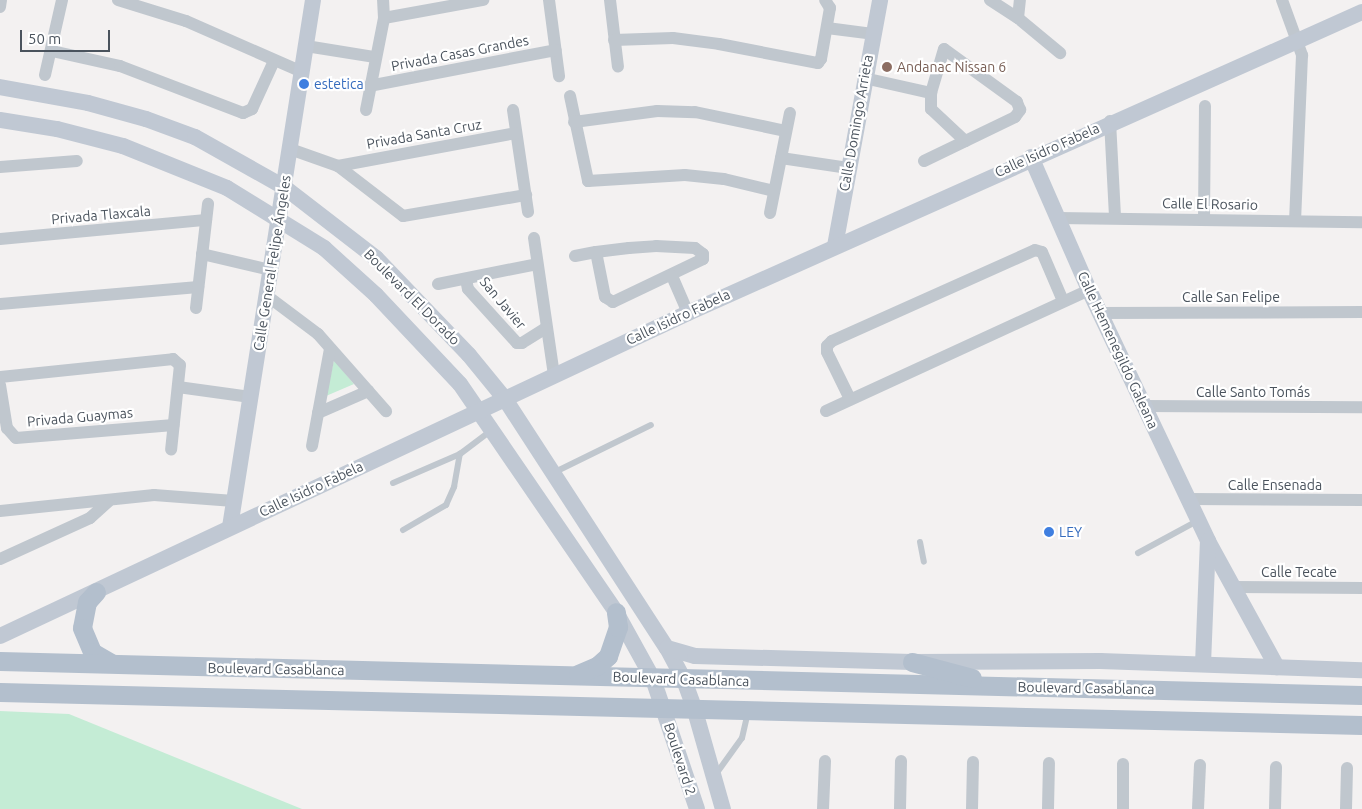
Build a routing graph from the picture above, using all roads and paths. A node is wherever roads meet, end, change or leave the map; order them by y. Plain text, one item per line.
1 (1, 0) edge
2 (62, 0) edge
3 (118, 0) edge
4 (313, 0) edge
5 (383, 0) edge
6 (482, 0) edge
7 (549, 0) edge
8 (610, 0) edge
9 (825, 0) edge
10 (880, 0) edge
11 (990, 0) edge
12 (1020, 0) edge
13 (1282, 0) edge
14 (0, 6) edge
15 (1362, 12) edge
16 (384, 18) junction
17 (1018, 18) junction
18 (827, 28) junction
19 (873, 34) junction
20 (1298, 38) junction
21 (614, 40) junction
22 (306, 46) junction
23 (556, 50) junction
24 (52, 51) junction
25 (1060, 53) dead end
26 (376, 57) junction
27 (274, 61) junction
28 (618, 67) dead end
29 (302, 72) junction
30 (45, 75) dead end
31 (559, 76) dead end
32 (864, 78) junction
33 (370, 86) junction
34 (0, 87) edge
35 (932, 93) junction
36 (570, 96) dead end
37 (1205, 106) dead end
38 (366, 110) dead end
39 (513, 110) dead end
40 (790, 113) dead end
41 (0, 120) edge
42 (1110, 121) junction
43 (574, 122) junction
44 (786, 131) junction
45 (516, 133) junction
46 (965, 141) junction
47 (290, 149) junction
48 (1031, 157) junction
49 (781, 158) junction
50 (76, 161) dead end
51 (924, 161) dead end
52 (338, 166) junction
53 (0, 167) edge
54 (848, 168) junction
55 (284, 187) junction
56 (774, 191) junction
57 (526, 195) junction
58 (208, 204) dead end
59 (528, 212) dead end
60 (770, 213) dead end
61 (279, 218) junction
62 (1058, 218) junction
63 (1115, 218) junction
64 (1204, 219) junction
65 (206, 220) junction
66 (1295, 220) junction
67 (1362, 222) edge
68 (534, 238) dead end
69 (0, 239) edge
70 (835, 246) junction
71 (596, 252) junction
72 (202, 254) junction
73 (575, 256) dead end
74 (537, 264) junction
75 (270, 270) junction
76 (672, 276) junction
77 (466, 279) junction
78 (438, 284) dead end
79 (198, 287) junction
80 (1089, 290) junction
81 (266, 295) junction
82 (1063, 301) junction
83 (0, 304) edge
84 (196, 308) dead end
85 (688, 312) junction
86 (1362, 312) edge
87 (1100, 313) junction
88 (546, 328) junction
89 (330, 349) junction
90 (554, 375) junction
91 (0, 377) edge
92 (0, 386) edge
93 (178, 387) junction
94 (368, 391) junction
95 (250, 397) junction
96 (505, 399) junction
97 (850, 400) junction
98 (1144, 406) junction
99 (1362, 407) edge
100 (386, 411) dead end
101 (480, 411) junction
102 (826, 411) dead end
103 (318, 413) junction
104 (173, 425) junction
105 (651, 425) dead end
106 (493, 430) junction
107 (312, 446) dead end
108 (171, 450) dead end
109 (460, 454) junction
110 (553, 474) junction
111 (394, 483) dead end
112 (1188, 499) junction
113 (1362, 500) edge
114 (109, 501) junction
115 (234, 501) junction
116 (0, 511) edge
117 (1198, 520) junction
118 (230, 527) junction
119 (403, 530) dead end
120 (1208, 541) junction
121 (920, 542) dead end
122 (1138, 553) dead end
123 (0, 559) edge
124 (924, 562) dead end
125 (1235, 587) junction
126 (1362, 588) edge
127 (96, 592) junction
128 (616, 612) junction
129 (0, 636) edge
130 (667, 648) junction
131 (0, 661) edge
132 (912, 662) junction
133 (1203, 664) junction
134 (115, 665) junction
135 (1277, 668) junction
136 (1362, 670) edge
137 (568, 675) junction
138 (653, 679) junction
139 (684, 680) junction
140 (999, 686) junction
141 (0, 692) edge
142 (1362, 695) edge
143 (664, 709) junction
144 (695, 711) junction
145 (748, 712) junction
146 (1362, 725) edge
147 (825, 761) dead end
148 (901, 761) dead end
149 (973, 762) dead end
150 (1049, 763) dead end
151 (1123, 764) dead end
152 (1200, 766) dead end
153 (1276, 767) dead end
154 (1347, 768) dead end
155 (715, 776) junction
156 (697, 809) edge
157 (723, 809) edge
158 (823, 809) edge
159 (900, 809) edge
160 (972, 809) edge
161 (1048, 809) edge
162 (1123, 809) edge
163 (1198, 809) edge
164 (1275, 809) edge
165 (1346, 809) edge

1 - 14 street
2 - 24 street
3 - 27 street
4 - 22 main road, Calle General Felipe Ángeles
5 - 16 street, Privada Casas Grandes
6 - 16 street
7 - 23 street
8 - 21 street
9 - 18 street
10 - 19 main road, Calle Domingo Arrieta
11 - 17 street
12 - 17 street
13 - 20 street
15 - 20 main road, Calle Isidro Fabela
16 - 26 street, Privada Casas Grandes
17 - 25 street
18 - 19 street
18 - 21 street
19 - 32 main road, Calle Domingo Arrieta
20 - 42 main road, Calle Isidro Fabela
20 - 66 street
21 - 28 street
22 - 26 street, Privada Casas Grandes
22 - 29 main road, Calle General Felipe Ángeles
23 - 31 street
23 - 33 street, Privada Casas Grandes
24 - 27 street
24 - 30 street
26 - 33 street, Privada Casas Grandes
27 - 29 street
29 - 47 main road, Calle General Felipe Ángeles
32 - 35 street
32 - 54 main road, Calle Domingo Arrieta
33 - 38 street, Privada Casas Grandes
34 - 55 main road, Boulevard El Dorado
35 - 46 street
35 - 46 street
36 - 43 street
37 - 64 street
39 - 45 street
40 - 44 street
41 - 61 main road, Boulevard El Dorado
42 - 48 main road, Calle Isidro Fabela
42 - 63 street
43 - 44 street
43 - 56 street
44 - 49 street
45 - 52 street, Privada Santa Cruz
45 - 57 street
46 - 51 street
47 - 52 street
47 - 55 main road, Calle General Felipe Ángeles
48 - 62 main road, Calle Hemenegildo Galeana
48 - 70 main road, Calle Isidro Fabela
49 - 54 street
49 - 56 street
50 - 53 street
52 - 57 street
54 - 70 main road, Calle Domingo Arrieta
55 - 61 main road, Calle General Felipe Ángeles
55 - 96 main road, Boulevard El Dorado
56 - 60 street
57 - 59 street
58 - 65 street
61 - 75 main road, Calle General Felipe Ángeles
61 - 101 main road, Boulevard El Dorado
62 - 63 street, Calle El Rosario
62 - 80 main road, Calle Hemenegildo Galeana
63 - 64 street, Calle El Rosario
64 - 66 street, Calle El Rosario
65 - 69 street, Privada Tlaxcala
65 - 72 street
66 - 67 street, Calle El Rosario
68 - 74 street, San Javier
70 - 85 main road, Calle Isidro Fabela
71 - 73 street
71 - 76 street
71 - 76 street
72 - 75 street
72 - 79 street
74 - 77 street, San Javier
74 - 88 street, San Javier
75 - 81 main road, Calle General Felipe Ángeles
76 - 85 street
77 - 78 street, San Javier
77 - 88 street, San Javier
79 - 83 street
79 - 84 street
80 - 82 street
80 - 87 main road, Calle Hemenegildo Galeana
81 - 89 street
81 - 95 main road, Calle General Felipe Ángeles
82 - 97 street
82 - 97 street
85 - 90 main road, Calle Isidro Fabela
86 - 87 street, Calle San Felipe
87 - 98 main road, Calle Hemenegildo Galeana
88 - 90 street, San Javier
89 - 94 street
89 - 103 street
90 - 96 main road, Calle Isidro Fabela
91 - 93 street
92 - 104 street, Privada Guaymas
93 - 95 street
93 - 104 street
94 - 100 street
94 - 103 street
95 - 115 main road, Calle General Felipe Ángeles
96 - 101 main road, Calle Isidro Fabela
96 - 110 main road, Boulevard El Dorado
97 - 102 street
98 - 99 street, Calle Santo Tomás
98 - 112 main road, Calle Hemenegildo Galeana
101 - 106 main road, Boulevard El Dorado
101 - 118 main road, Calle Isidro Fabela
103 - 107 street
104 - 108 street
105 - 110 lane
106 - 109 lane
106 - 128 main road, Boulevard El Dorado
109 - 111 lane
109 - 119 lane
110 - 130 main road, Boulevard El Dorado
112 - 113 street, Calle Ensenada
112 - 117 main road, Calle Hemenegildo Galeana
114 - 115 street
114 - 116 street
114 - 123 street
115 - 118 main road, Calle General Felipe Ángeles
117 - 120 main road, Calle Hemenegildo Galeana
117 - 122 lane
118 - 127 main road, Calle Isidro Fabela
120 - 125 main road, Calle Hemenegildo Galeana
120 - 133 main road, Calle Hemenegildo Galeana
121 - 124 lane
125 - 126 street, Calle Tecate
125 - 135 main road, Calle Hemenegildo Galeana
127 - 129 main road, Calle Isidro Fabela
127 - 134 main road
128 - 137 main road
128 - 138 main road, Boulevard El Dorado
130 - 132 main road
130 - 139 main road, Boulevard El Dorado
131 - 134 main road, Boulevard Casablanca
132 - 133 main road
132 - 140 main road
133 - 135 main road
134 - 137 main road, Boulevard Casablanca
135 - 136 main road
137 - 138 main road, Boulevard Casablanca
138 - 139 main road, Boulevard Casablanca
138 - 143 main road, Boulevard 2
139 - 140 main road, Boulevard Casablanca
139 - 144 main road, Boulevard 2
140 - 142 main road, Boulevard Casablanca
141 - 143 main road
143 - 144 main road
143 - 156 main road, Boulevard 2
144 - 145 main road
144 - 155 main road, Boulevard 2
145 - 146 main road
145 - 155 lane
147 - 158 street
148 - 159 street
149 - 160 street
150 - 161 street
151 - 162 street
152 - 163 street
153 - 164 street
154 - 165 street
155 - 157 main road, Boulevard 2

